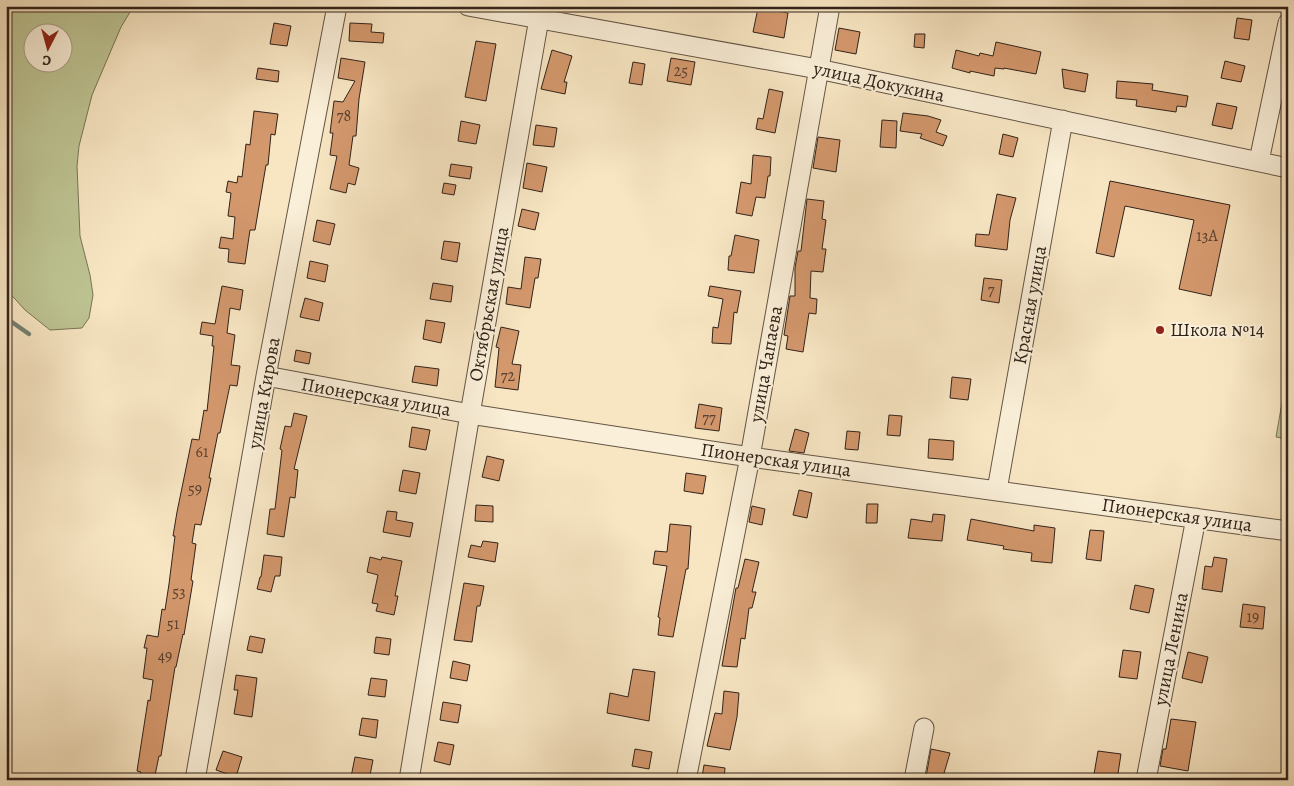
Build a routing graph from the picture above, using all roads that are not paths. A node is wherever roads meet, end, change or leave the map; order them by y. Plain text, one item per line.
1 (337, 6) edge
2 (468, 6) edge
3 (830, 6) edge
4 (540, 13) edge
5 (1288, 23) edge
6 (818, 69) junction
7 (1063, 120) junction
8 (1259, 161) junction
9 (1288, 168) edge
10 (266, 376) junction
11 (470, 414) junction
12 (750, 457) junction
13 (997, 490) junction
14 (1196, 518) junction
15 (1288, 531) edge
16 (924, 728) dead end
17 (195, 780) edge
18 (409, 780) edge
19 (686, 780) edge
20 (914, 780) edge
21 (1146, 780) edge

1 - 10 street, улица Кирова
2 - 4 street, улица Докукина
3 - 6 street, улица Чапаева
4 - 6 street, улица Докукина
4 - 11 street, Октябрьская улица
5 - 8 street
6 - 7 street, улица Докукина
6 - 12 street, улица Чапаева
7 - 8 street, улица Докукина
7 - 13 street, Красная улица
8 - 9 street, улица Докукина
10 - 11 street, Пионерская улица
10 - 17 street, улица Кирова
11 - 12 street, Пионерская улица
11 - 18 street, Октябрьская улица
12 - 13 street, Пионерская улица
12 - 19 street, улица Чапаева
13 - 14 street, Пионерская улица
14 - 15 street, Пионерская улица
14 - 21 street, улица Ленина
16 - 20 street

